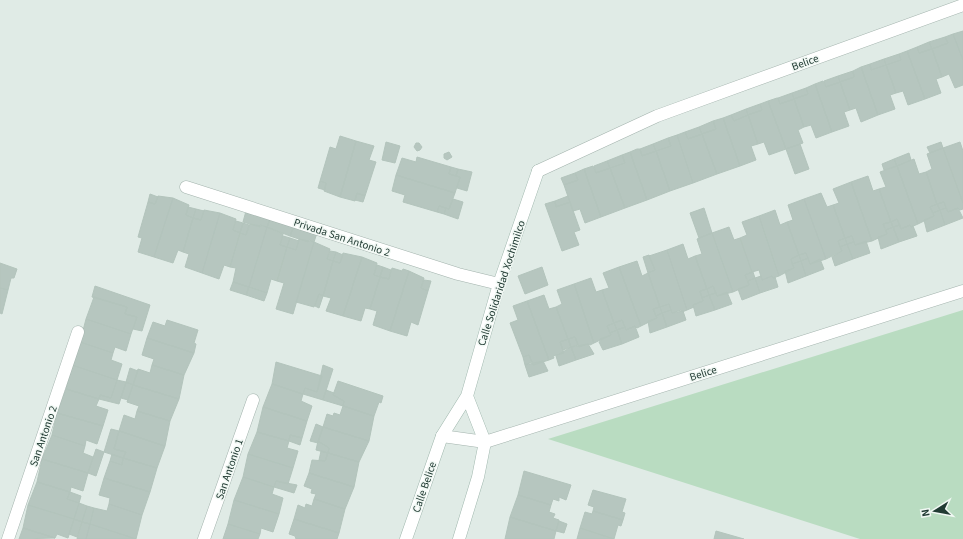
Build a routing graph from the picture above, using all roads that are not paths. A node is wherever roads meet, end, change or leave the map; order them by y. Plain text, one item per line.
1 (963, 5) edge
2 (538, 171) joint
3 (186, 187) dead end
4 (499, 284) junction
5 (963, 291) edge
6 (78, 332) dead end
7 (467, 396) junction
8 (253, 400) dead end
9 (442, 436) junction
10 (485, 442) junction
11 (8, 539) edge
12 (204, 539) edge
13 (406, 539) edge
14 (459, 539) edge

1 - 2 street, Belice
2 - 4 street, Calle Solidaridad Xochimilco
3 - 4 street, Privada San Antonio 2
4 - 7 street, Calle Solidaridad Xochimilco
5 - 10 street, Belice
6 - 11 street, San Antonio 2
7 - 9 street, Calle Solidaridad Xochimilco
7 - 10 street
8 - 12 street, San Antonio 1
9 - 10 street, Belice
9 - 13 street, Calle Belice
10 - 14 street

